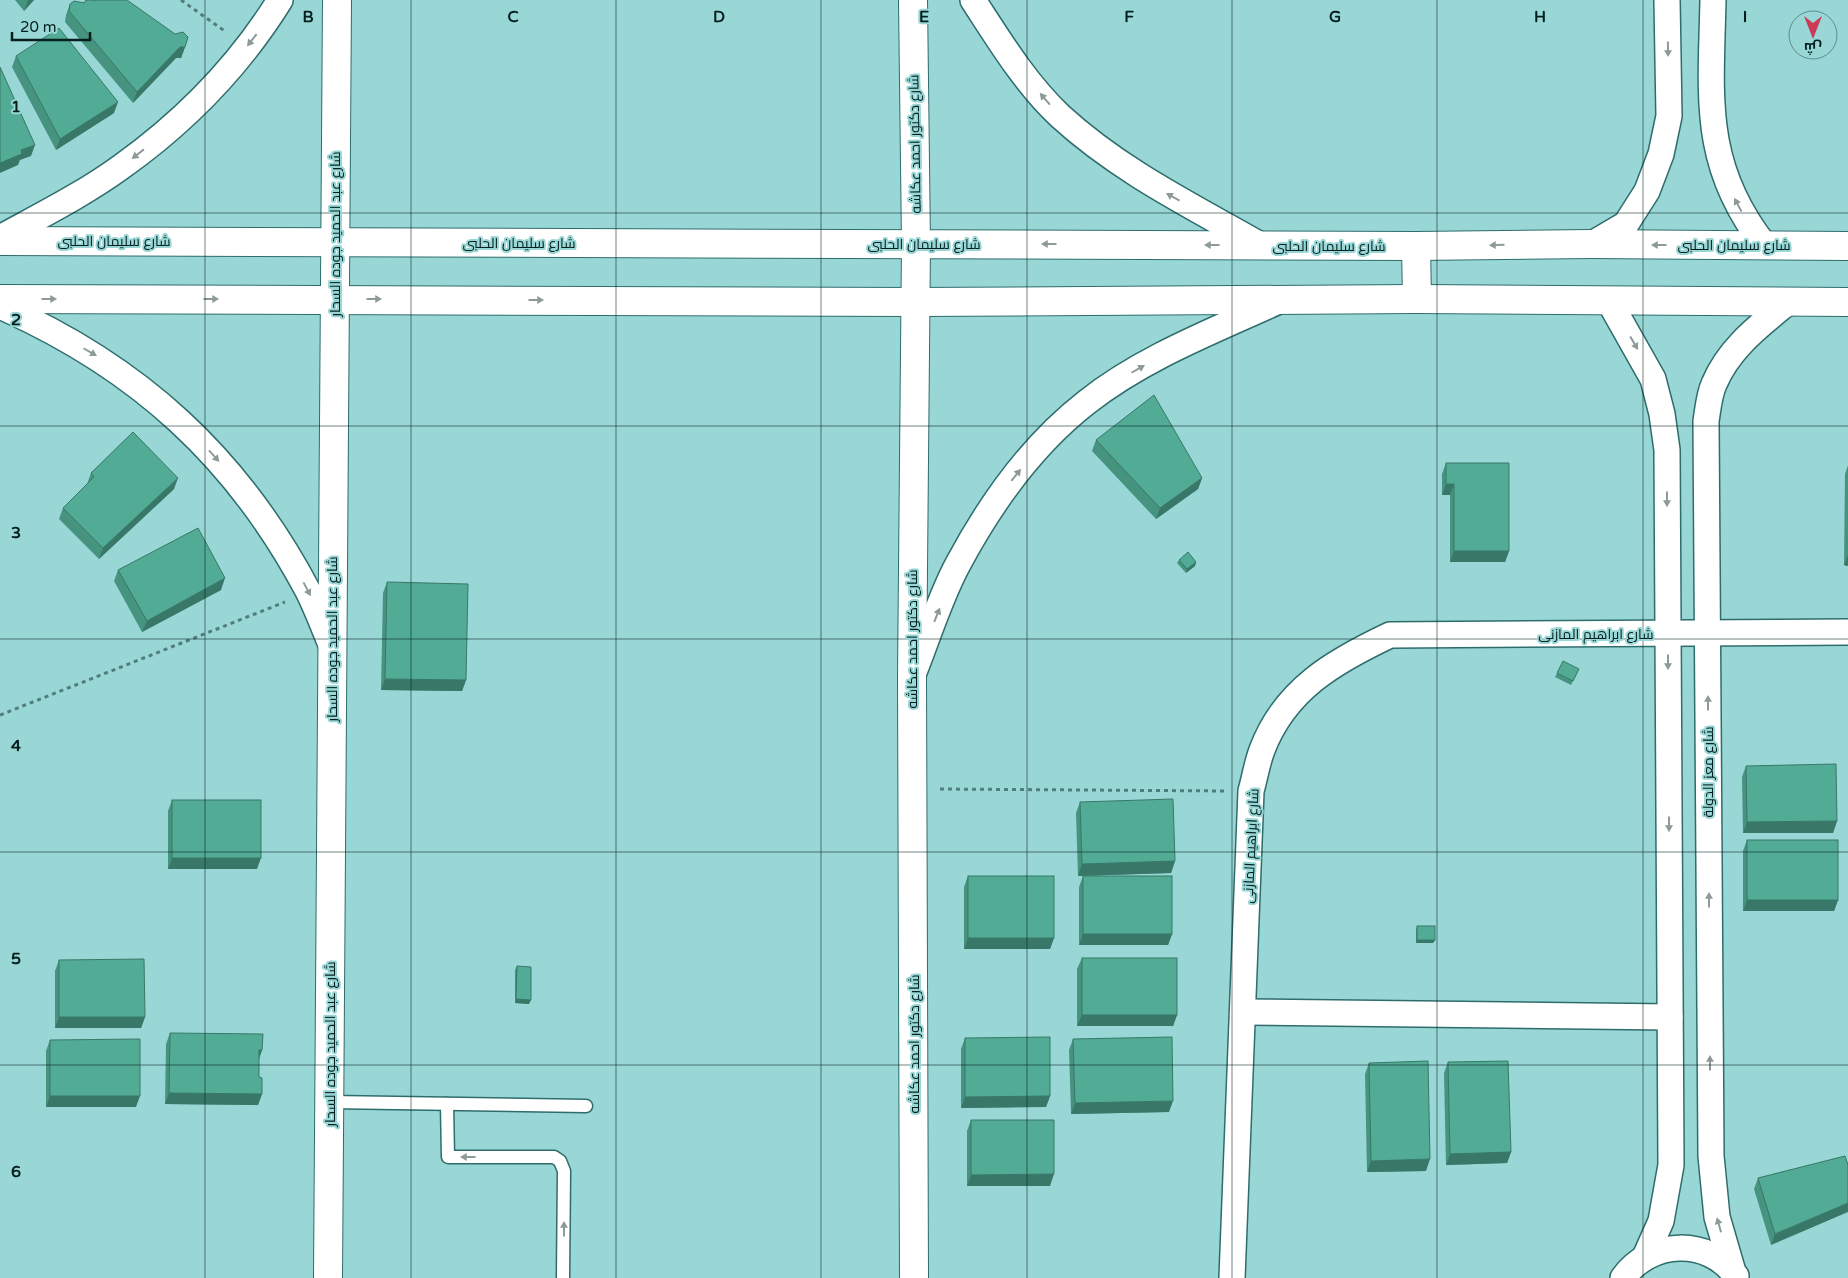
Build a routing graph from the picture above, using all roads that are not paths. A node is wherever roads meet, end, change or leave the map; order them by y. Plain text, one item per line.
1 (280, 0) edge
2 (337, 0) edge
3 (913, 0) edge
4 (973, 0) edge
5 (1667, 0) edge
6 (1713, 0) edge
7 (0, 240) edge
8 (335, 242) junction
9 (916, 244) junction
10 (1592, 244) junction
11 (1262, 246) junction
12 (1416, 246) junction
13 (1765, 246) junction
14 (1848, 246) edge
15 (0, 299) edge
16 (335, 299) junction
17 (1417, 299) junction
18 (1281, 300) junction
19 (1609, 301) junction
20 (914, 302) junction
21 (1788, 302) junction
22 (1848, 302) edge
23 (0, 306) edge
24 (1848, 632) edge
25 (1707, 633) junction
26 (1668, 634) junction
27 (332, 647) junction
28 (912, 677) junction
29 (1244, 1012) junction
30 (1670, 1018) junction
31 (330, 1102) junction
32 (447, 1104) junction
33 (586, 1106) dead end
34 (1645, 1257) junction
35 (326, 1275) edge
36 (918, 1275) edge
37 (1735, 1275) edge
38 (564, 1278) edge
39 (1232, 1278) edge
40 (1624, 1278) edge

1 -> 7 street
2 - 8 street, شارع عبد الحميد جوده السحار
3 - 9 street, شارع دكتور احمد عكاشه
11 -> 4 street
5 -> 10 street
13 -> 6 street
7 - 8 street, شارع سليمان الحلبى
8 - 9 street, شارع سليمان الحلبى
8 - 16 street, شارع عبد الحميد جوده السحار
11 -> 9 street, شارع سليمان الحلبى
9 - 20 street, شارع دكتور احمد عكاشه
10 -> 12 street, شارع سليمان الحلبى
13 -> 10 street, شارع سليمان الحلبى
11 - 12 street, شارع سليمان الحلبى
12 - 17 street
13 - 14 street, شارع سليمان الحلبى
15 -> 16 street
16 -> 20 street
16 - 27 street, شارع عبد الحميد جوده السحار
17 - 18 street
17 - 19 street
18 - 20 street
28 -> 18 street
19 - 21 street
19 -> 26 street
20 - 28 street, شارع دكتور احمد عكاشه
21 - 22 street
21 - 25 street, شارع معز الدولة
23 -> 27 street
24 - 25 street, شارع ابراهيم المازنى
25 - 26 street, شارع ابراهيم المازنى
37 -> 25 street, شارع معز الدولة
26 - 29 street, شارع ابراهيم المازنى
26 -> 30 street
27 - 31 street, شارع عبد الحميد جوده السحار
28 - 36 street, شارع دكتور احمد عكاشه
29 - 30 street
29 - 39 street, شارع ابراهيم المازنى
30 - 34 street
31 - 32 lane
31 - 35 street, شارع عبد الحميد جوده السحار
32 - 33 lane
38 -> 32 lane
34 - 37 street
34 - 40 street

